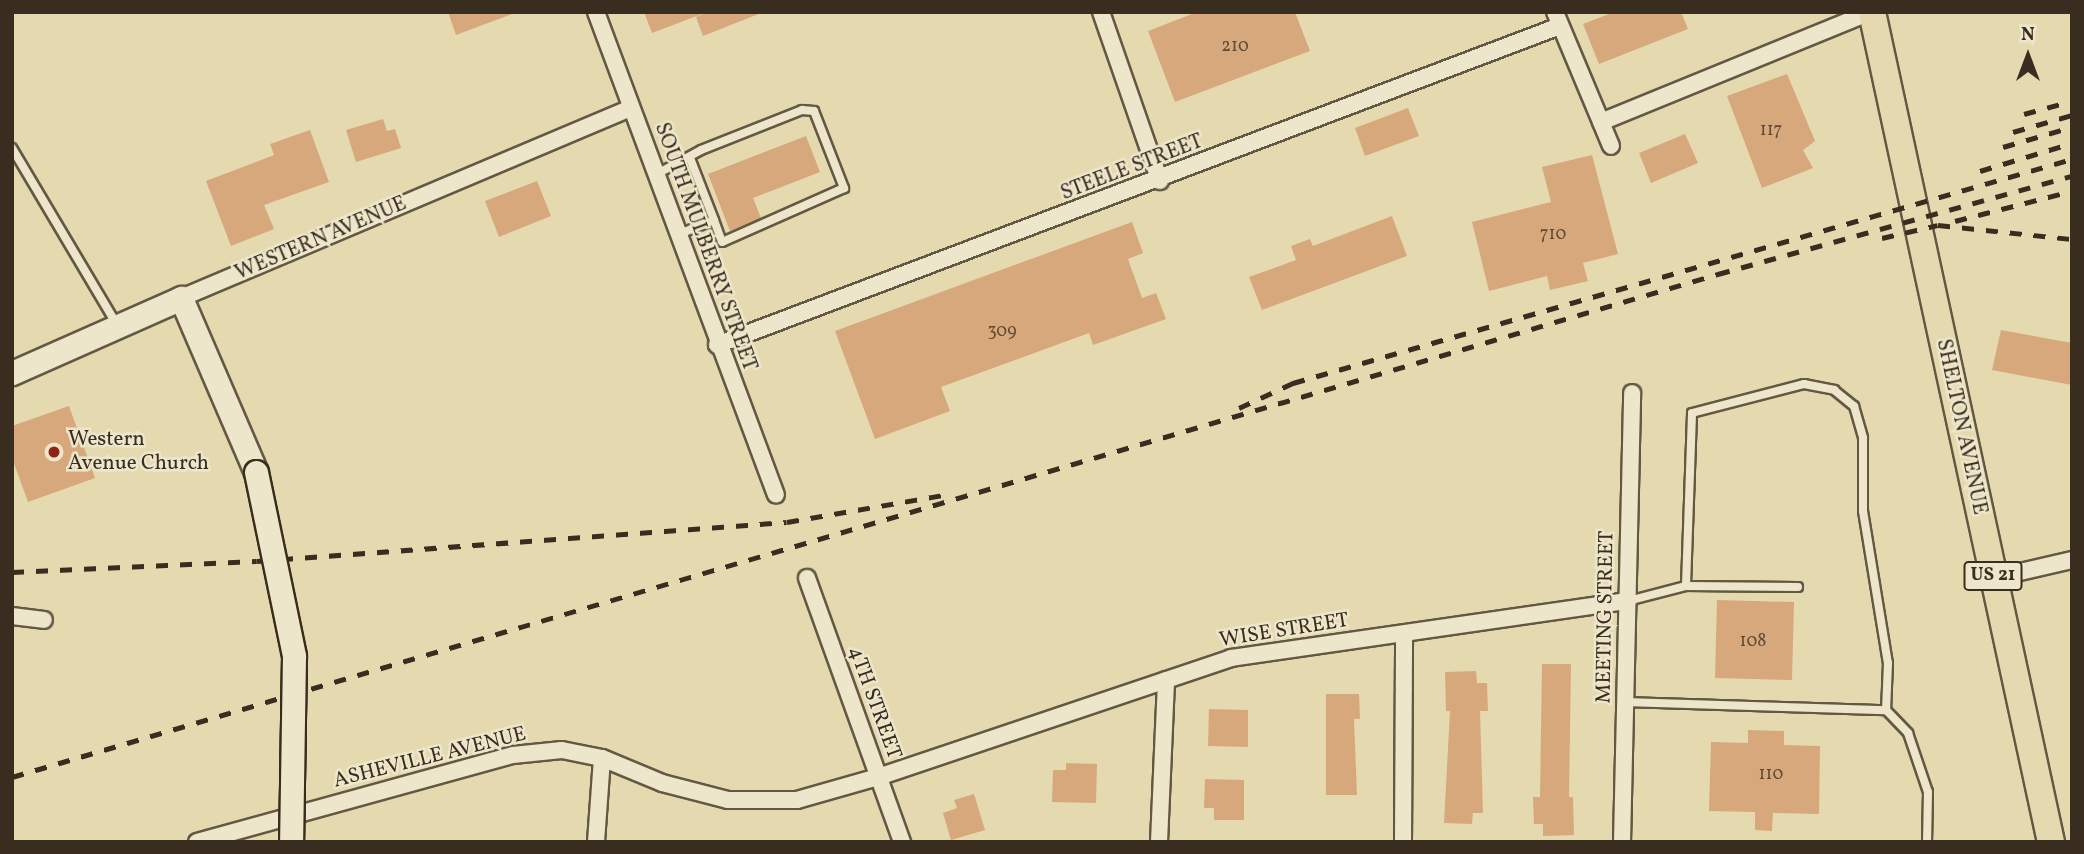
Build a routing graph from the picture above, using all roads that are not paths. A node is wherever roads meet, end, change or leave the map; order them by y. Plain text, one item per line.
1 (596, 12) edge
2 (1101, 12) edge
3 (1871, 12) edge
4 (1558, 19) edge
5 (631, 108) junction
6 (1601, 122) junction
7 (1611, 146) dead end
8 (12, 148) edge
9 (690, 158) junction
10 (655, 175) junction
11 (1160, 181) junction
12 (714, 220) junction
13 (677, 234) junction
14 (181, 298) junction
15 (117, 326) junction
16 (717, 345) junction
17 (12, 373) edge
18 (1632, 393) dead end
19 (776, 495) dead end
20 (2072, 560) edge
21 (807, 578) dead end
22 (1994, 578) junction
23 (1686, 586) junction
24 (1798, 587) dead end
25 (1628, 601) junction
26 (12, 617) edge
27 (44, 620) dead end
28 (1404, 635) junction
29 (1166, 680) junction
30 (1625, 702) junction
31 (1886, 710) junction
32 (601, 758) junction
33 (878, 778) junction
34 (197, 842) edge
35 (291, 842) edge
36 (596, 842) edge
37 (902, 842) edge
38 (1159, 842) edge
39 (1403, 842) edge
40 (1622, 842) edge
41 (1927, 842) edge
42 (2051, 842) edge

1 - 5 street, SOUTH MULBERRY STREET
2 - 11 street
3 - 6 street
3 - 22 main road, SHELTON AVENUE / US 21
4 - 6 street
4 - 11 street, STEELE STREET
5 - 10 street, SOUTH MULBERRY STREET
5 - 14 street, WESTERN AVENUE
6 - 7 street
8 - 15 lane
9 - 10 lane
9 - 12 lane
9 - 12 lane
10 - 13 street, SOUTH MULBERRY STREET
11 - 16 street, STEELE STREET
12 - 13 lane
13 - 16 street, SOUTH MULBERRY STREET
14 - 15 street, WESTERN AVENUE
14 - 35 street, bridge
15 - 17 street, WESTERN AVENUE
16 - 19 street, SOUTH MULBERRY STREET
18 - 25 street, MEETING STREET
20 - 22 street
21 - 33 street, 4TH STREET
22 - 42 main road, SHELTON AVENUE / US 21
23 - 24 lane
23 - 25 lane
23 - 31 lane
25 - 28 street, WISE STREET
25 - 30 street, MEETING STREET
26 - 27 street
28 - 29 street, WISE STREET
28 - 39 street
29 - 33 street, WISE STREET
29 - 38 street
30 - 31 lane
30 - 40 street, MEETING STREET
31 - 41 lane
32 - 33 street, ASHEVILLE AVENUE
32 - 34 street, ASHEVILLE AVENUE
32 - 36 street
33 - 37 street, 4TH STREET

